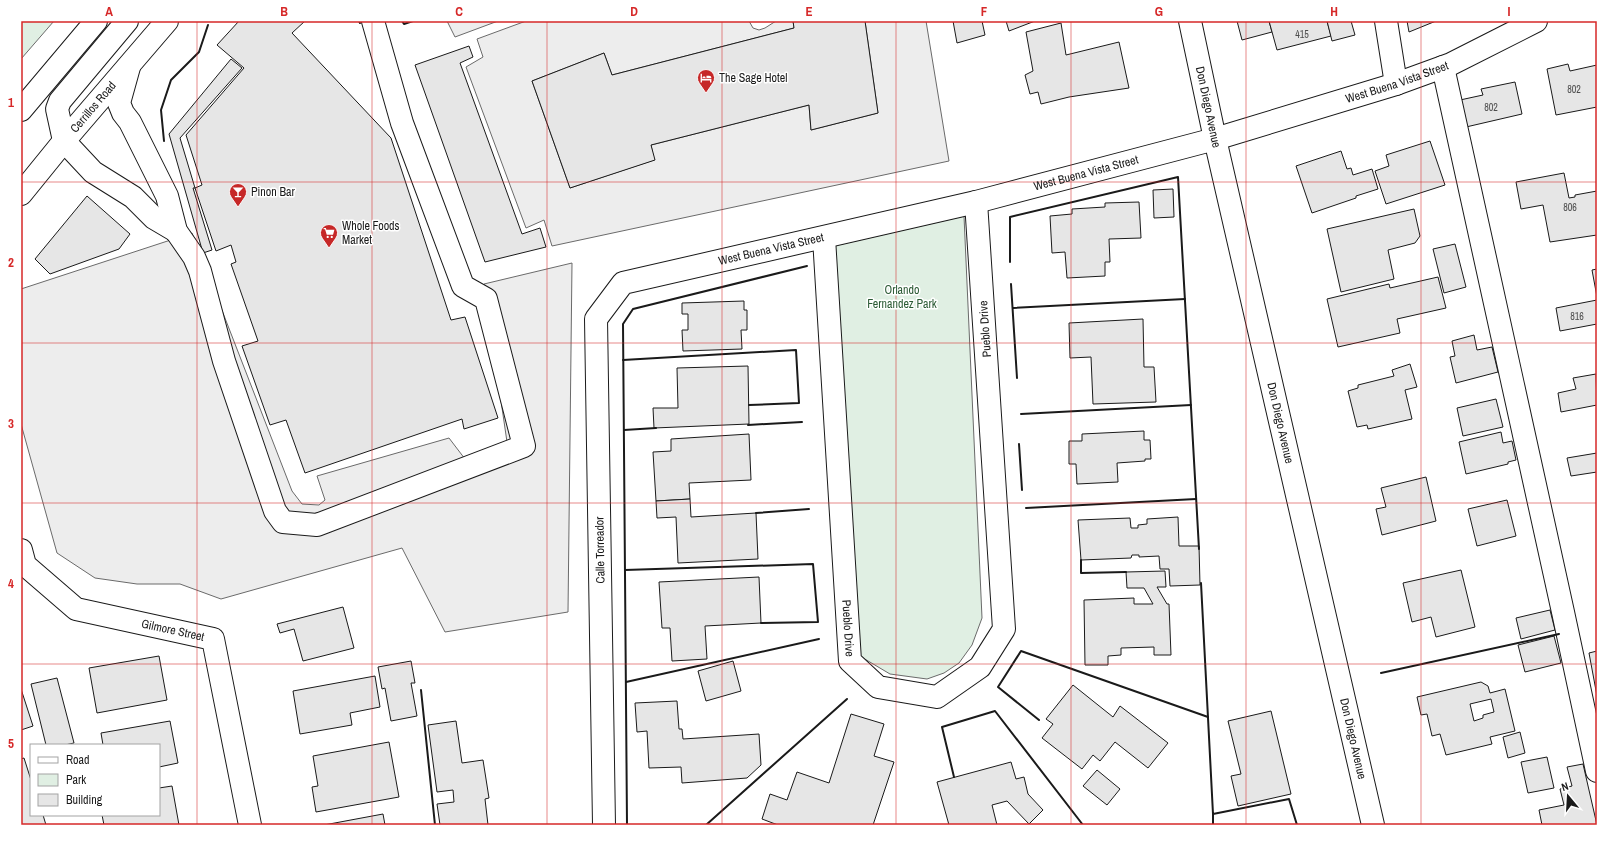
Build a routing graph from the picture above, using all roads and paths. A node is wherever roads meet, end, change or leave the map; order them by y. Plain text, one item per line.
1 (96, 21) edge
2 (127, 21) edge
3 (167, 21) edge
4 (373, 21) edge
5 (1190, 21) edge
6 (1386, 21) edge
7 (1536, 21) edge
8 (129, 67) junction
9 (1443, 67) junction
10 (1396, 84) junction
11 (21, 110) edge
12 (1215, 139) junction
13 (64, 141) junction
14 (21, 194) edge
15 (976, 202) junction
16 (176, 231) junction
17 (824, 238) junction
18 (623, 283) joint
19 (22, 561) edge
20 (1597, 771) edge
21 (250, 825) edge
22 (604, 825) edge
23 (1373, 825) edge

1 - 11 street
2 - 13 street
3 - 8 street, Cerrillos Road
4 - 16 street
5 - 12 street, Don Diego Avenue
6 - 10 street
7 - 9 street, West Buena Vista Street
8 - 13 street, Cerrillos Road
8 - 16 street
9 - 10 street, West Buena Vista Street
9 - 20 street
10 - 12 street, West Buena Vista Street
12 - 15 street, West Buena Vista Street
12 - 23 street, Don Diego Avenue
13 - 14 street, Cerrillos Road
13 - 16 street
15 - 17 street, West Buena Vista Street
15 - 17 street, Pueblo Drive
17 - 18 street, West Buena Vista Street
18 - 22 street, Calle Torreador
19 - 21 street, Gilmore Street

